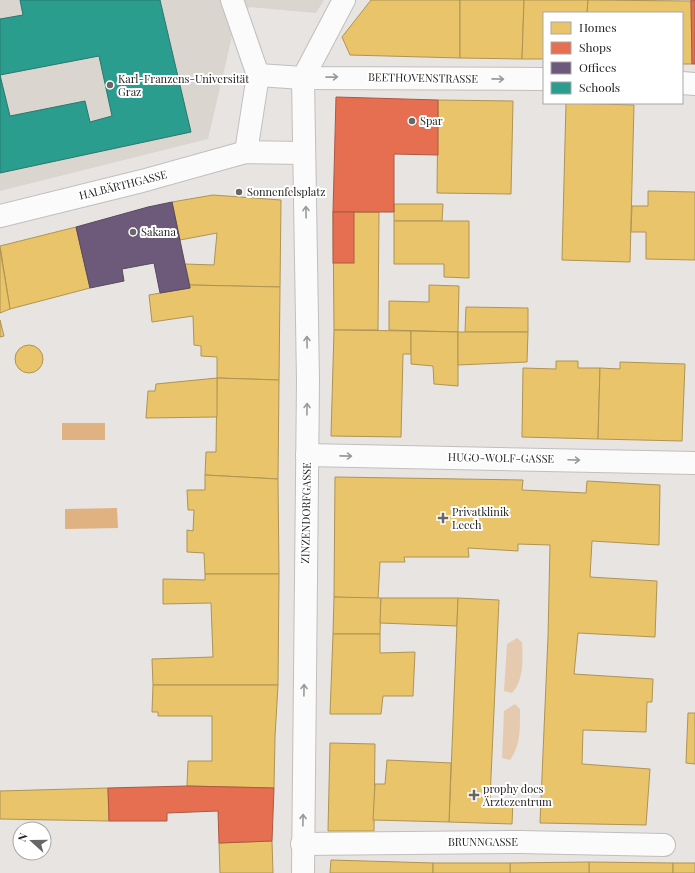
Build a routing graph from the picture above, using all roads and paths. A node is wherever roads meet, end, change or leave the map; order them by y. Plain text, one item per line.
1 (232, 0) edge
2 (344, 0) edge
3 (258, 75) junction
4 (303, 78) junction
5 (543, 79) edge
6 (683, 83) edge
7 (695, 84) edge
8 (246, 152) junction
9 (304, 153) junction
10 (0, 216) edge
11 (307, 455) junction
12 (695, 463) edge
13 (302, 844) junction
14 (664, 845) dead end
15 (302, 873) edge

1 - 3 street
2 - 4 street
3 - 4 street
3 - 8 street
4 -> 5 street, BEETHOVENSTRASSE
4 - 9 street
6 - 7 street
8 - 9 street
8 - 10 street, HALBÄRTHGASSE
11 -> 9 street, ZINZENDORFGASSE
11 -> 12 street, HUGO-WOLF-GASSE
13 -> 11 street, ZINZENDORFGASSE
13 - 14 street, BRUNNGASSE
13 - 15 street, ZINZENDORFGASSE

